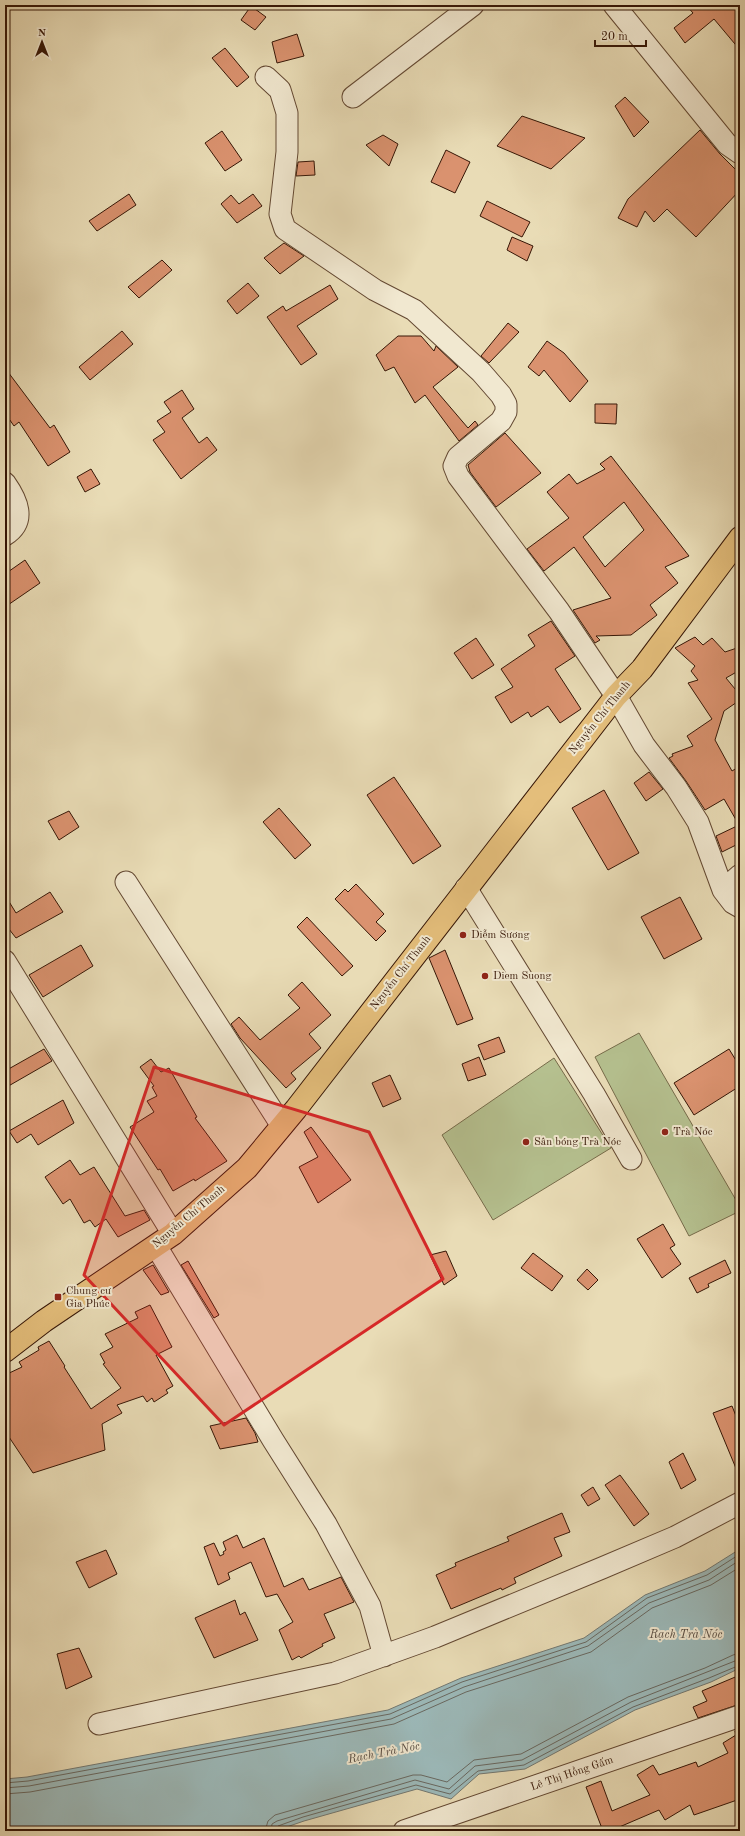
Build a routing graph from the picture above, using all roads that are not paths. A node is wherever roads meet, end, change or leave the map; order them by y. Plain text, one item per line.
1 (473, 5) edge
2 (614, 5) edge
3 (266, 78) dead end
4 (353, 96) dead end
5 (740, 153) edge
6 (5, 483) edge
7 (5, 535) edge
8 (740, 538) edge
9 (616, 696) junction
10 (740, 876) edge
11 (126, 882) dead end
12 (466, 888) junction
13 (724, 890) junction
14 (740, 907) edge
15 (5, 961) edge
16 (282, 1126) junction
17 (631, 1159) dead end
18 (164, 1240) junction
19 (5, 1351) edge
20 (740, 1503) edge
21 (384, 1656) junction
22 (740, 1716) edge
23 (100, 1724) dead end
24 (404, 1831) edge

1 - 4 street
2 - 5 street
3 - 9 street
6 - 7 street
8 - 9 main road, Nguyễn Chí Thanh
9 - 12 main road, Nguyễn Chí Thanh
9 - 13 street
10 - 13 street
11 - 16 street
12 - 16 main road, Nguyễn Chí Thanh
12 - 17 street
13 - 14 street
15 - 18 street
16 - 18 main road, Nguyễn Chí Thanh
18 - 19 main road, Nguyễn Chí Thanh
18 - 21 street
20 - 21 street
21 - 23 street
22 - 24 street, Lê Thị Hồng Gấm

